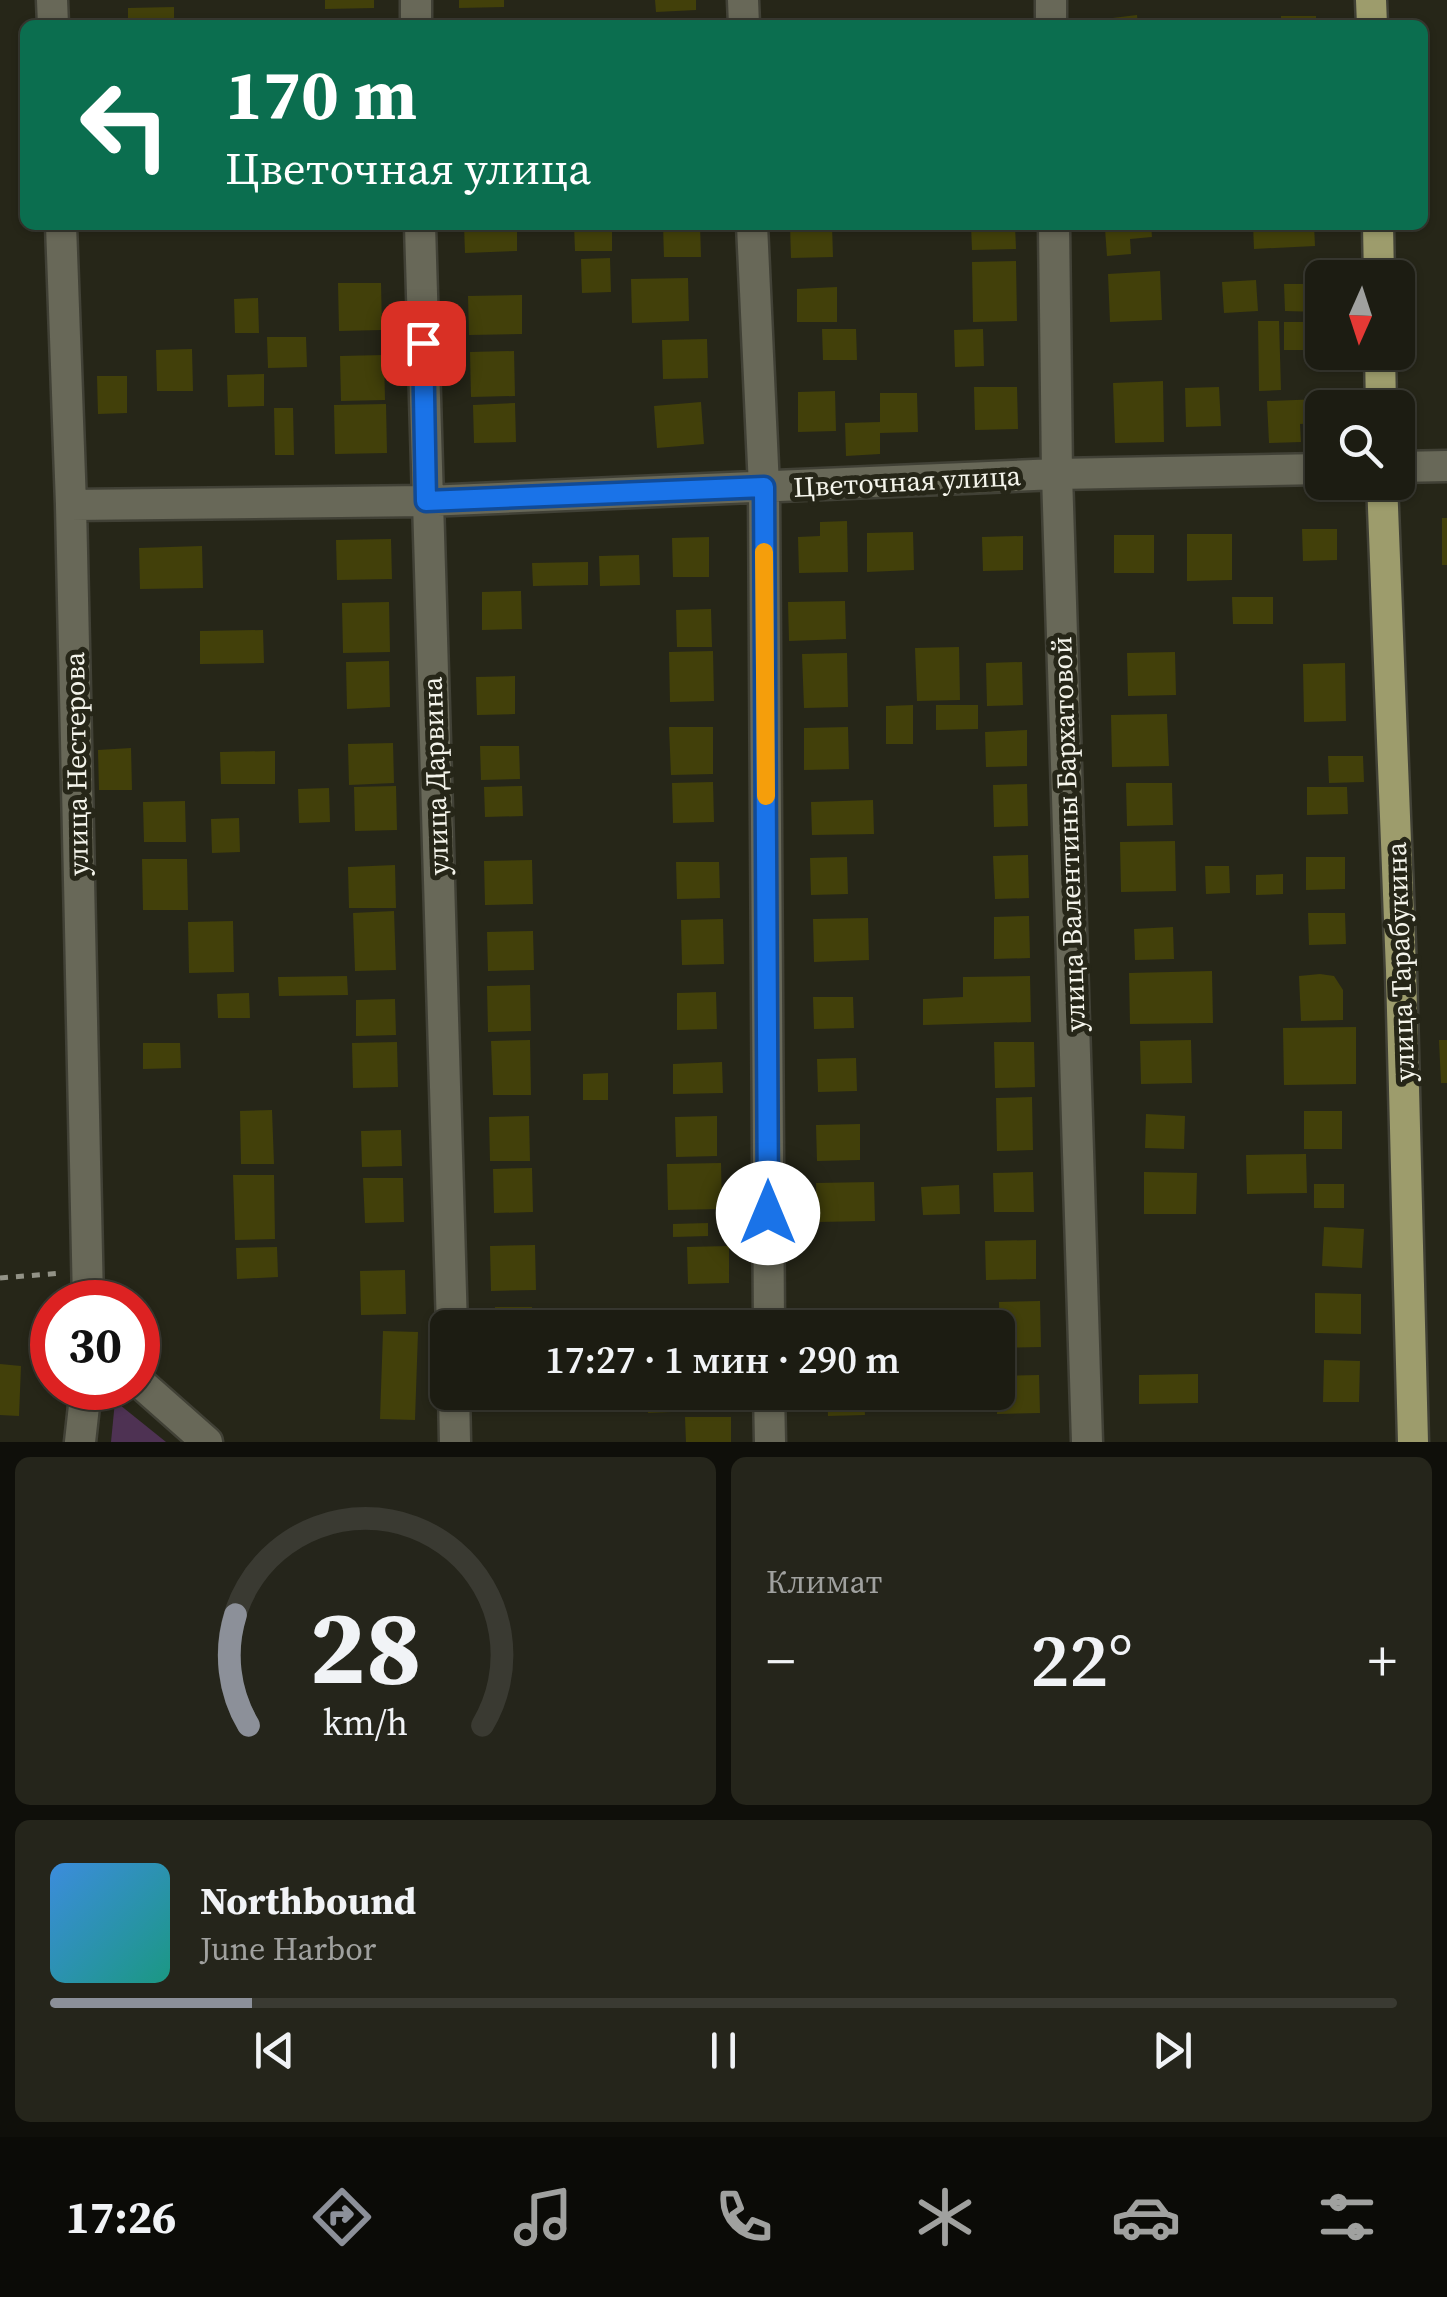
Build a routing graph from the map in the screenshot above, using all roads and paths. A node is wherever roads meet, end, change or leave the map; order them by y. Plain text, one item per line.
1 (61, 230) edge
2 (420, 230) edge
3 (752, 230) edge
4 (1054, 230) edge
5 (1378, 230) edge
6 (1379, 260) edge
7 (1447, 466) edge
8 (1415, 467) edge
9 (1305, 469) edge
10 (1057, 474) junction
11 (764, 487) junction
12 (1383, 500) edge
13 (426, 501) junction
14 (71, 505) junction
15 (86, 1270) junction
16 (0, 1278) edge
17 (87, 1280) edge
18 (451, 1310) edge
19 (769, 1310) edge
20 (160, 1400) edge
21 (84, 1410) edge
22 (454, 1410) edge
23 (769, 1410) edge
24 (80, 1442) edge
25 (207, 1442) edge
26 (455, 1442) edge
27 (770, 1442) edge
28 (1086, 1442) edge
29 (1413, 1442) edge

1 - 14 street, улица Нестерова
2 - 13 street, улица Дарвина
3 - 11 street
4 - 10 street, улица Валентины Бархатовой
5 - 6 main road
7 - 8 street
9 - 10 street, Цветочная улица
10 - 11 street, Цветочная улица
10 - 28 street, улица Валентины Бархатовой
11 - 13 street, Цветочная улица
11 - 19 street
12 - 29 main road, улица Тарабукина
13 - 14 street, Цветочная улица
13 - 18 street, улица Дарвина
14 - 15 street, улица Нестерова
15 - 16 path
15 - 17 street, улица Нестерова
20 - 25 street
21 - 24 street
22 - 26 street
23 - 27 street

